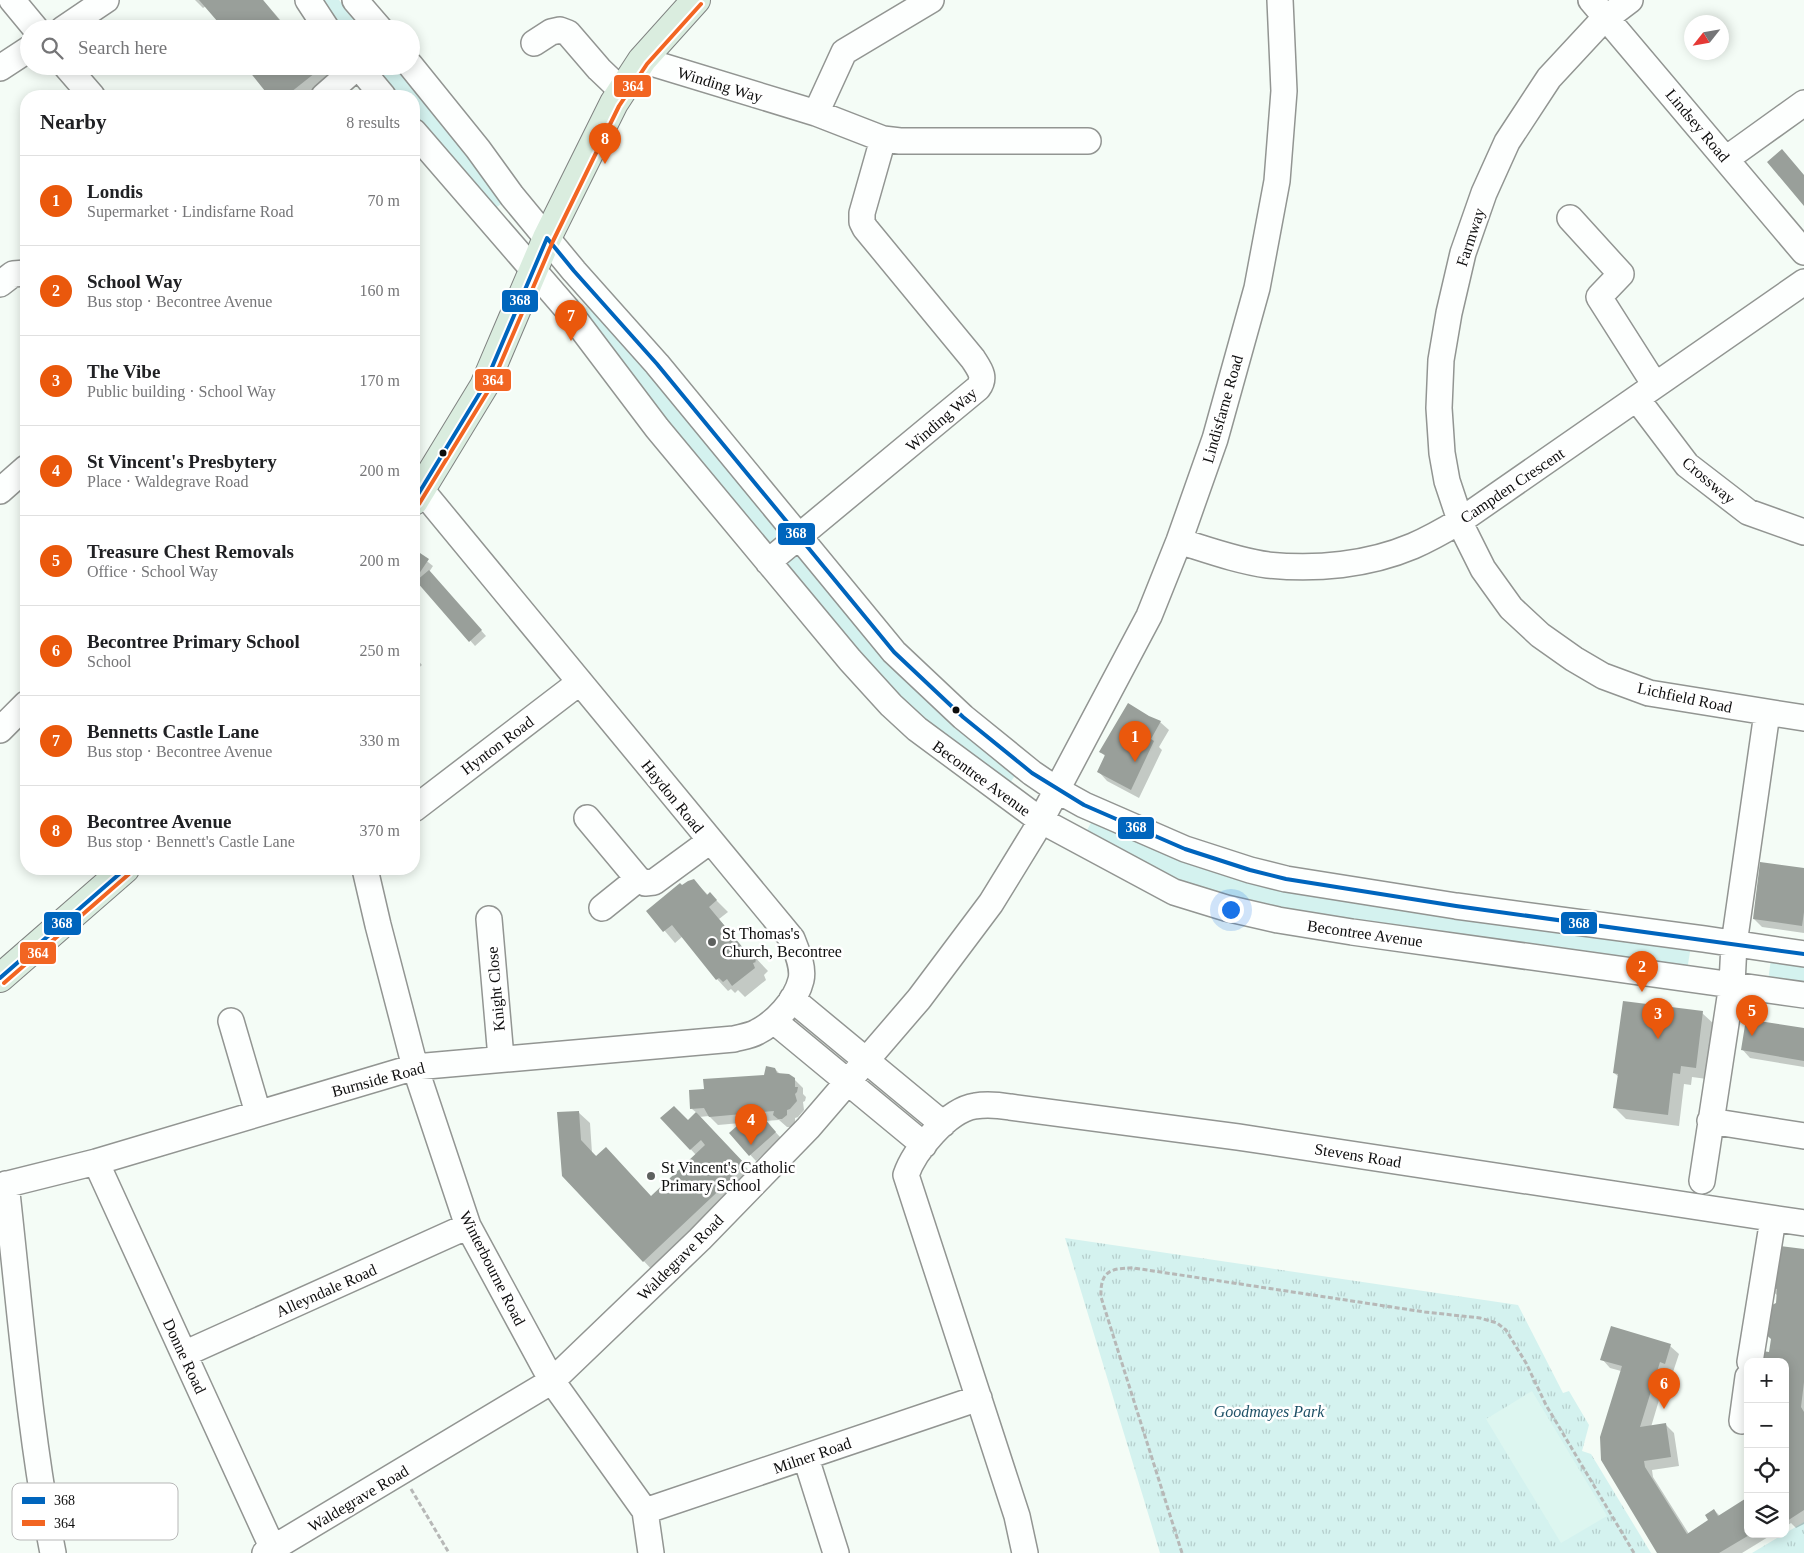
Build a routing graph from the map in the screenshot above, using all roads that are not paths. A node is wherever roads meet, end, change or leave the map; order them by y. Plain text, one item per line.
1 (12, 0) edge
2 (106, 0) edge
3 (308, 0) edge
4 (355, 0) edge
5 (696, 0) edge
6 (931, 0) edge
7 (1280, 0) edge
8 (1630, 0) edge
9 (1599, 9) edge
10 (29, 20) edge
11 (76, 20) edge
12 (322, 20) edge
13 (372, 20) edge
14 (534, 43) dead end
15 (20, 55) edge
16 (642, 60) junction
17 (0, 68) edge
18 (74, 75) edge
19 (348, 75) edge
20 (363, 75) edge
21 (418, 75) edge
22 (87, 90) edge
23 (331, 90) edge
24 (373, 90) edge
25 (622, 91) junction
26 (1804, 103) edge
27 (816, 113) junction
28 (420, 139) edge
29 (883, 139) junction
30 (1088, 141) dead end
31 (1726, 159) junction
32 (1570, 218) dead end
33 (547, 238) junction
34 (1804, 252) edge
35 (534, 271) junction
36 (20, 273) edge
37 (1804, 282) edge
38 (0, 284) edge
39 (1646, 392) junction
40 (20, 473) edge
41 (420, 484) edge
42 (0, 491) edge
43 (420, 495) edge
44 (1460, 522) junction
45 (1804, 532) edge
46 (799, 536) junction
47 (1180, 541) junction
48 (768, 562) junction
49 (580, 682) junction
50 (20, 710) edge
51 (1767, 713) junction
52 (1804, 718) edge
53 (0, 730) edge
54 (1057, 790) junction
55 (420, 804) edge
56 (586, 818) dead end
57 (1040, 820) junction
58 (710, 840) junction
59 (118, 875) edge
60 (366, 875) edge
61 (638, 879) junction
62 (602, 908) dead end
63 (489, 919) dead end
64 (1734, 944) junction
65 (1804, 954) edge
66 (0, 978) edge
67 (1732, 984) junction
68 (797, 989) junction
69 (1804, 995) edge
70 (231, 1021) dead end
71 (774, 1021) junction
72 (501, 1058) junction
73 (866, 1060) junction
74 (415, 1067) junction
75 (848, 1081) junction
76 (258, 1113) junction
77 (1710, 1121) junction
78 (943, 1124) junction
79 (1804, 1136) edge
80 (924, 1145) junction
81 (96, 1162) junction
82 (1702, 1181) dead end
83 (3, 1185) edge
84 (1773, 1219) junction
85 (1804, 1223) edge
86 (468, 1226) junction
87 (184, 1354) junction
88 (1751, 1358) edge
89 (552, 1381) junction
90 (979, 1398) junction
91 (1744, 1403) edge
92 (1742, 1421) dead end
93 (806, 1458) junction
94 (40, 1483) edge
95 (645, 1511) junction
96 (50, 1540) edge
97 (269, 1551) edge
98 (53, 1553) edge
99 (651, 1553) edge
100 (836, 1553) edge
101 (1025, 1553) edge

1 - 10 street
2 - 11 street
3 - 12 street
4 - 13 street
5 - 16 main road
6 - 27 street
7 - 47 street, Lindisfarne Road
8 - 9 street, Farmway
9 - 31 street, Lindsey Road
9 - 44 street, Farmway
14 - 25 street
15 - 17 street
16 - 25 main road
16 - 27 street, Winding Way
18 - 22 street
19 - 23 street
20 - 24 street
21 - 33 street, Becontree Avenue
25 - 33 main road
26 - 31 street
27 - 29 street, Winding Way
28 - 35 street, Becontree Avenue
29 - 30 street, Winding Way
29 - 46 street, Winding Way
31 - 34 street, Lindsey Road
32 - 39 street, Crossway
33 - 35 main road
33 - 46 street, Becontree Avenue
35 - 41 main road
35 - 48 street, Becontree Avenue
36 - 38 street
37 - 39 street, Campden Crescent
39 - 44 street, Campden Crescent
39 - 45 street, Crossway
40 - 42 street
43 - 49 street, Haydon Road
44 - 47 street, Campden Crescent
44 - 51 street, Lichfield Road
46 - 48 street, Winding Way
46 - 54 street, Becontree Avenue
47 - 54 street, Lindisfarne Road
48 - 57 street, Becontree Avenue
49 - 55 street, Hynton Road
49 - 58 street, Haydon Road
50 - 53 street
51 - 52 street, Lichfield Road
51 - 64 street
54 - 57 street, Waldegrave Road
54 - 64 street, Becontree Avenue
56 - 61 street
57 - 67 street, Becontree Avenue
57 - 73 street, Waldegrave Road
58 - 61 street
58 - 68 street, Haydon Road
59 - 66 main road
60 - 74 street, Winterbourne Road
61 - 62 street
63 - 72 street, Knight Close
64 - 65 street, Becontree Avenue
64 - 67 street
67 - 69 street, Becontree Avenue
67 - 77 street
68 - 71 street, Burnside Road
68 - 73 street
70 - 76 street
71 - 72 street, Burnside Road
71 - 75 street
72 - 74 street, Burnside Road
73 - 75 street, Waldegrave Road
73 - 78 street
74 - 76 street, Burnside Road
74 - 86 street, Winterbourne Road
75 - 80 street
75 - 89 street, Waldegrave Road
76 - 81 street, Burnside Road
77 - 79 street
77 - 82 street
78 - 80 street, Stevens Road
78 - 84 street, Stevens Road
80 - 90 street, Stevens Road
81 - 83 street, Burnside Road
81 - 87 street, Donne Road
83 - 94 street
84 - 85 street, Stevens Road
84 - 88 street
86 - 87 street, Alleyndale Road
86 - 89 street, Winterbourne Road
87 - 97 street, Donne Road
89 - 95 street, Winterbourne Road
89 - 97 street, Waldegrave Road
90 - 93 street, Milner Road
90 - 101 street, Stevens Road
91 - 92 street
93 - 95 street, Milner Road
93 - 100 street
95 - 99 street, Winterbourne Road
96 - 98 street

